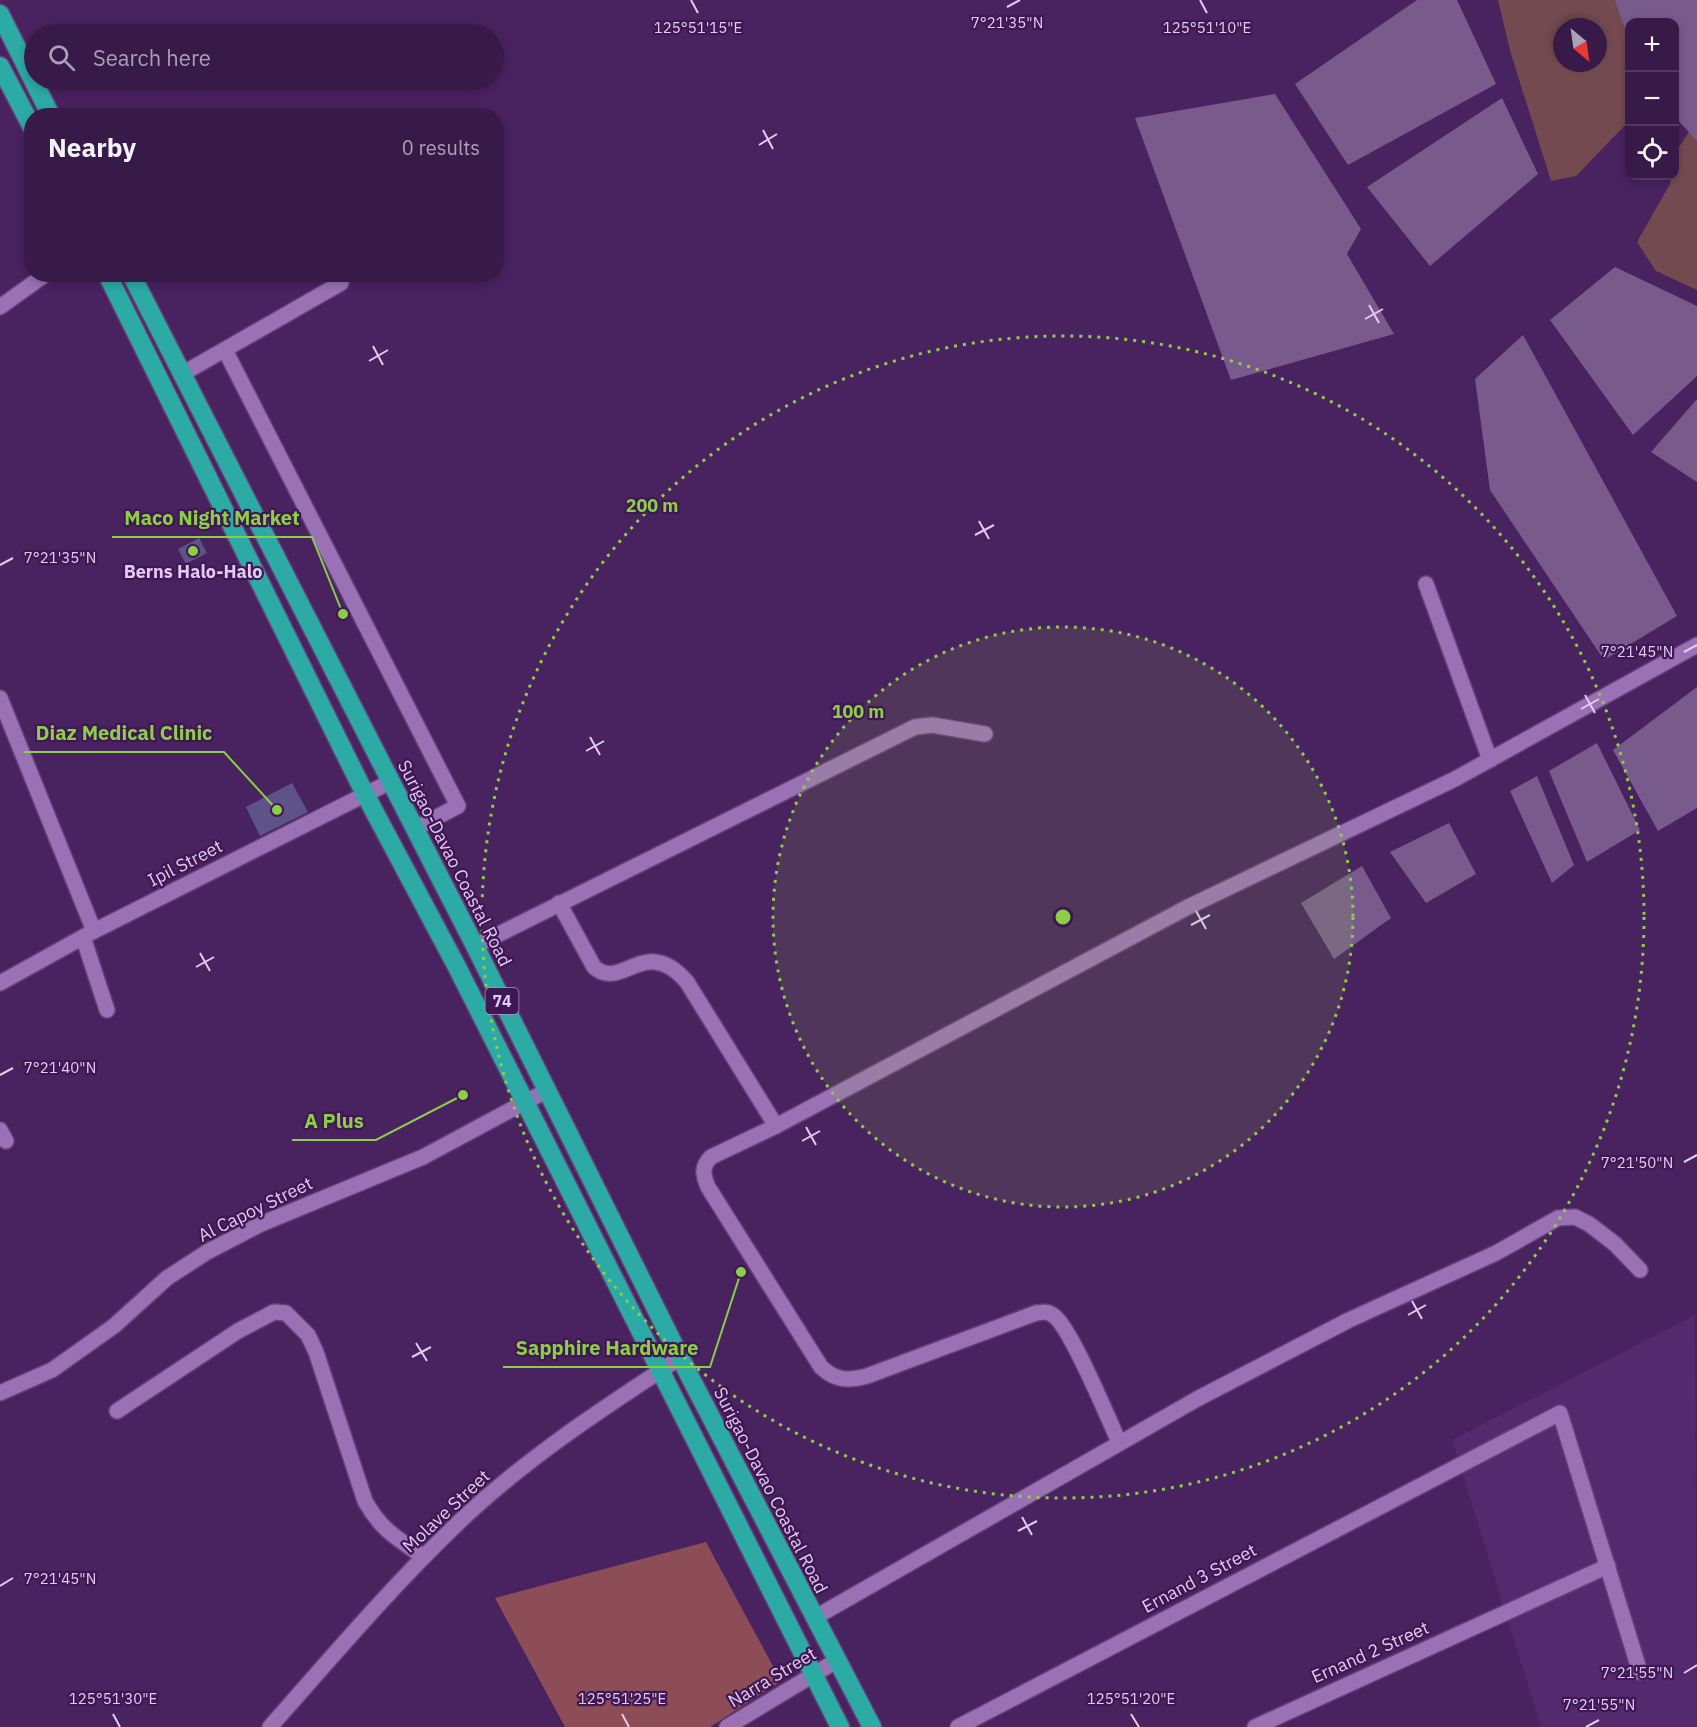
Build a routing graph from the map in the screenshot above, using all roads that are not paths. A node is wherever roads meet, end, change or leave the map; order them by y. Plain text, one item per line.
1 (0, 14) edge
2 (24, 62) edge
3 (0, 66) edge
4 (38, 90) edge
5 (47, 108) edge
6 (24, 112) edge
7 (35, 282) edge
8 (111, 282) edge
9 (135, 282) edge
10 (341, 283) dead end
11 (0, 307) edge
12 (225, 350) junction
13 (182, 374) junction
14 (1426, 584) dead end
15 (1697, 645) edge
16 (0, 698) edge
17 (985, 735) dead end
18 (1490, 760) junction
19 (390, 782) junction
20 (364, 794) junction
21 (414, 829) junction
22 (559, 903) junction
23 (89, 934) junction
24 (475, 946) junction
25 (0, 983) edge
26 (108, 1010) dead end
27 (546, 1091) junction
28 (525, 1103) junction
29 (776, 1126) junction
30 (1640, 1270) dead end
31 (680, 1358) junction
32 (660, 1371) junction
33 (0, 1394) edge
34 (117, 1411) dead end
35 (1119, 1442) junction
36 (424, 1557) junction
37 (1608, 1566) junction
38 (813, 1618) junction
39 (836, 1660) junction
40 (1641, 1672) dead end
41 (814, 1674) junction
42 (270, 1727) edge
43 (727, 1727) edge
44 (840, 1727) edge
45 (872, 1727) edge
46 (958, 1727) edge
47 (1255, 1727) edge

1 - 2 highway
3 - 6 highway
4 - 5 highway
7 - 11 street
8 - 20 highway, 74
9 - 13 highway, Surigao-Davao Coastal Road / 74
10 - 12 street
12 - 13 street
12 - 21 street
13 - 19 highway, Surigao-Davao Coastal Road / 74
14 - 18 street
15 - 18 street
16 - 23 street
17 - 22 street
18 - 29 street
19 - 20 street, Ipil Street
19 - 21 highway, Surigao-Davao Coastal Road / 74
20 - 23 street, Ipil Street
20 - 28 highway, 74
21 - 24 highway, Surigao-Davao Coastal Road / 74
22 - 24 street
22 - 29 street
23 - 25 street, Ipil Street
23 - 26 street
24 - 27 highway, Surigao-Davao Coastal Road / 74
27 - 28 street, Al Capoy Street
27 - 31 highway, Surigao-Davao Coastal Road / 74
28 - 32 highway, 74
28 - 33 street, Al Capoy Street
29 - 35 street
30 - 35 street
31 - 32 street, Molave Street
31 - 38 highway, Surigao-Davao Coastal Road / 74
32 - 36 street, Molave Street
32 - 41 highway, 74
34 - 36 street
35 - 38 street
36 - 42 street, Molave Street
37 - 40 street
37 - 46 street, Ernand 3 Street
37 - 47 street, Ernand 2 Street
38 - 39 highway, Surigao-Davao Coastal Road / 74
39 - 41 street, Narra Street
39 - 45 highway, Surigao-Davao Coastal Road / 74
41 - 43 street, Narra Street
41 - 44 highway, 74

